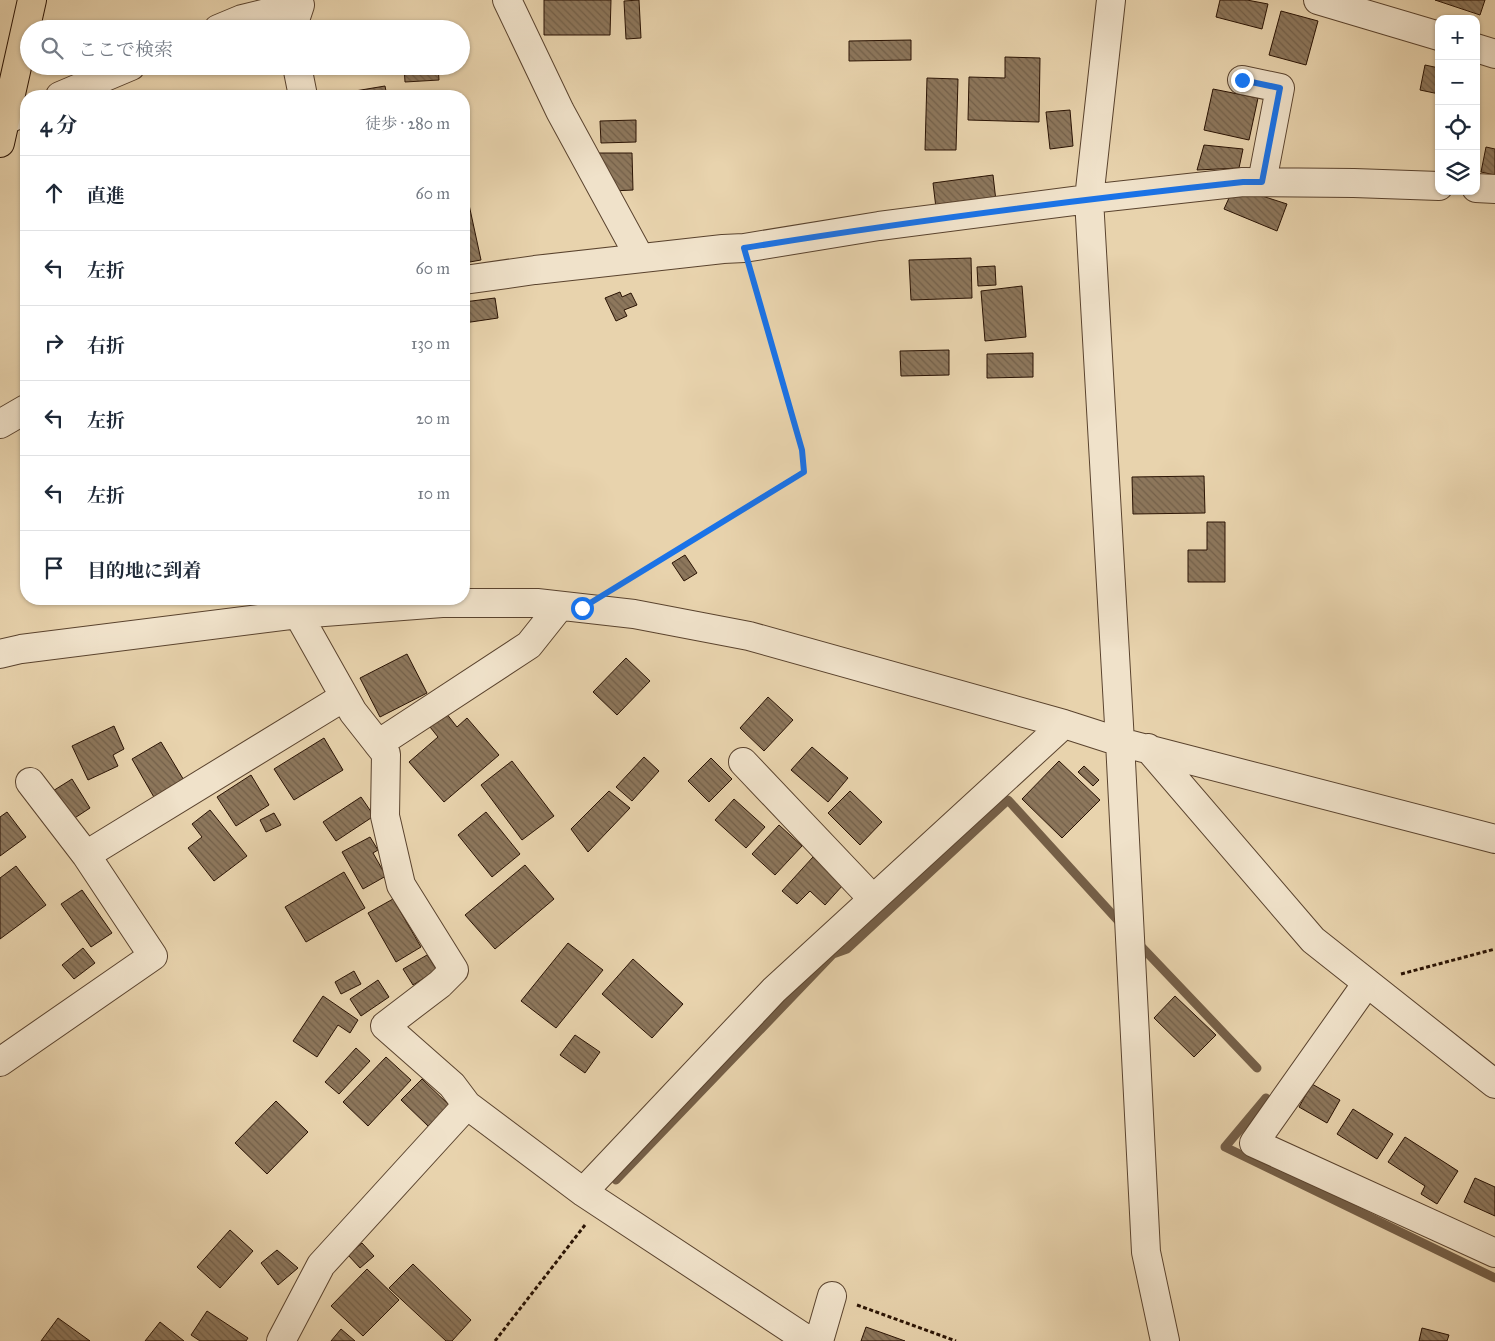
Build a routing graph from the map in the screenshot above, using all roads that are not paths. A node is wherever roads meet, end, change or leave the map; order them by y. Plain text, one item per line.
1 (32, 0) edge
2 (506, 0) edge
3 (1111, 0) edge
4 (1318, 0) edge
5 (299, 11) edge
6 (29, 20) edge
7 (240, 20) edge
8 (1435, 35) edge
9 (1480, 49) edge
10 (1495, 54) edge
11 (20, 71) edge
12 (109, 75) edge
13 (299, 75) edge
14 (1242, 80) dead end
15 (74, 90) edge
16 (302, 90) edge
17 (11, 124) edge
18 (1262, 182) junction
19 (1435, 186) edge
20 (1480, 188) edge
21 (1495, 189) edge
22 (1089, 199) junction
23 (640, 258) junction
24 (470, 279) edge
25 (20, 412) edge
26 (0, 424) edge
27 (470, 603) edge
28 (343, 605) edge
29 (294, 606) edge
30 (571, 607) junction
31 (0, 654) edge
32 (344, 696) junction
33 (1064, 724) junction
34 (1120, 742) junction
35 (378, 744) junction
36 (1148, 748) junction
37 (743, 762) dead end
38 (30, 782) dead end
39 (1495, 839) edge
40 (86, 855) junction
41 (873, 899) junction
42 (1367, 983) junction
43 (0, 1062) edge
44 (1495, 1084) edge
45 (467, 1105) junction
46 (592, 1198) junction
47 (1495, 1253) edge
48 (832, 1296) road end
49 (281, 1341) edge
50 (809, 1341) edge
51 (819, 1341) edge
52 (1165, 1341) edge

1 - 6 main road
2 - 23 street
3 - 22 street
4 - 8 street
5 - 7 street
9 - 10 street
11 - 17 main road
12 - 15 street
13 - 16 street
14 - 18 street
18 - 19 street
18 - 22 street
20 - 21 street
22 - 23 street
22 - 34 street
23 - 24 street
25 - 26 street
27 - 30 street
28 - 29 street
29 - 31 street
29 - 32 street
30 - 33 street
30 - 35 street
32 - 35 street
32 - 40 street
33 - 34 street
33 - 41 street
34 - 36 street
34 - 52 street
35 - 45 street
36 - 39 street
36 - 42 street
37 - 41 street
38 - 40 street
40 - 43 street
41 - 46 street
42 - 44 street
42 - 47 street
45 - 46 street
45 - 49 street
46 - 50 street
48 - 51 street

